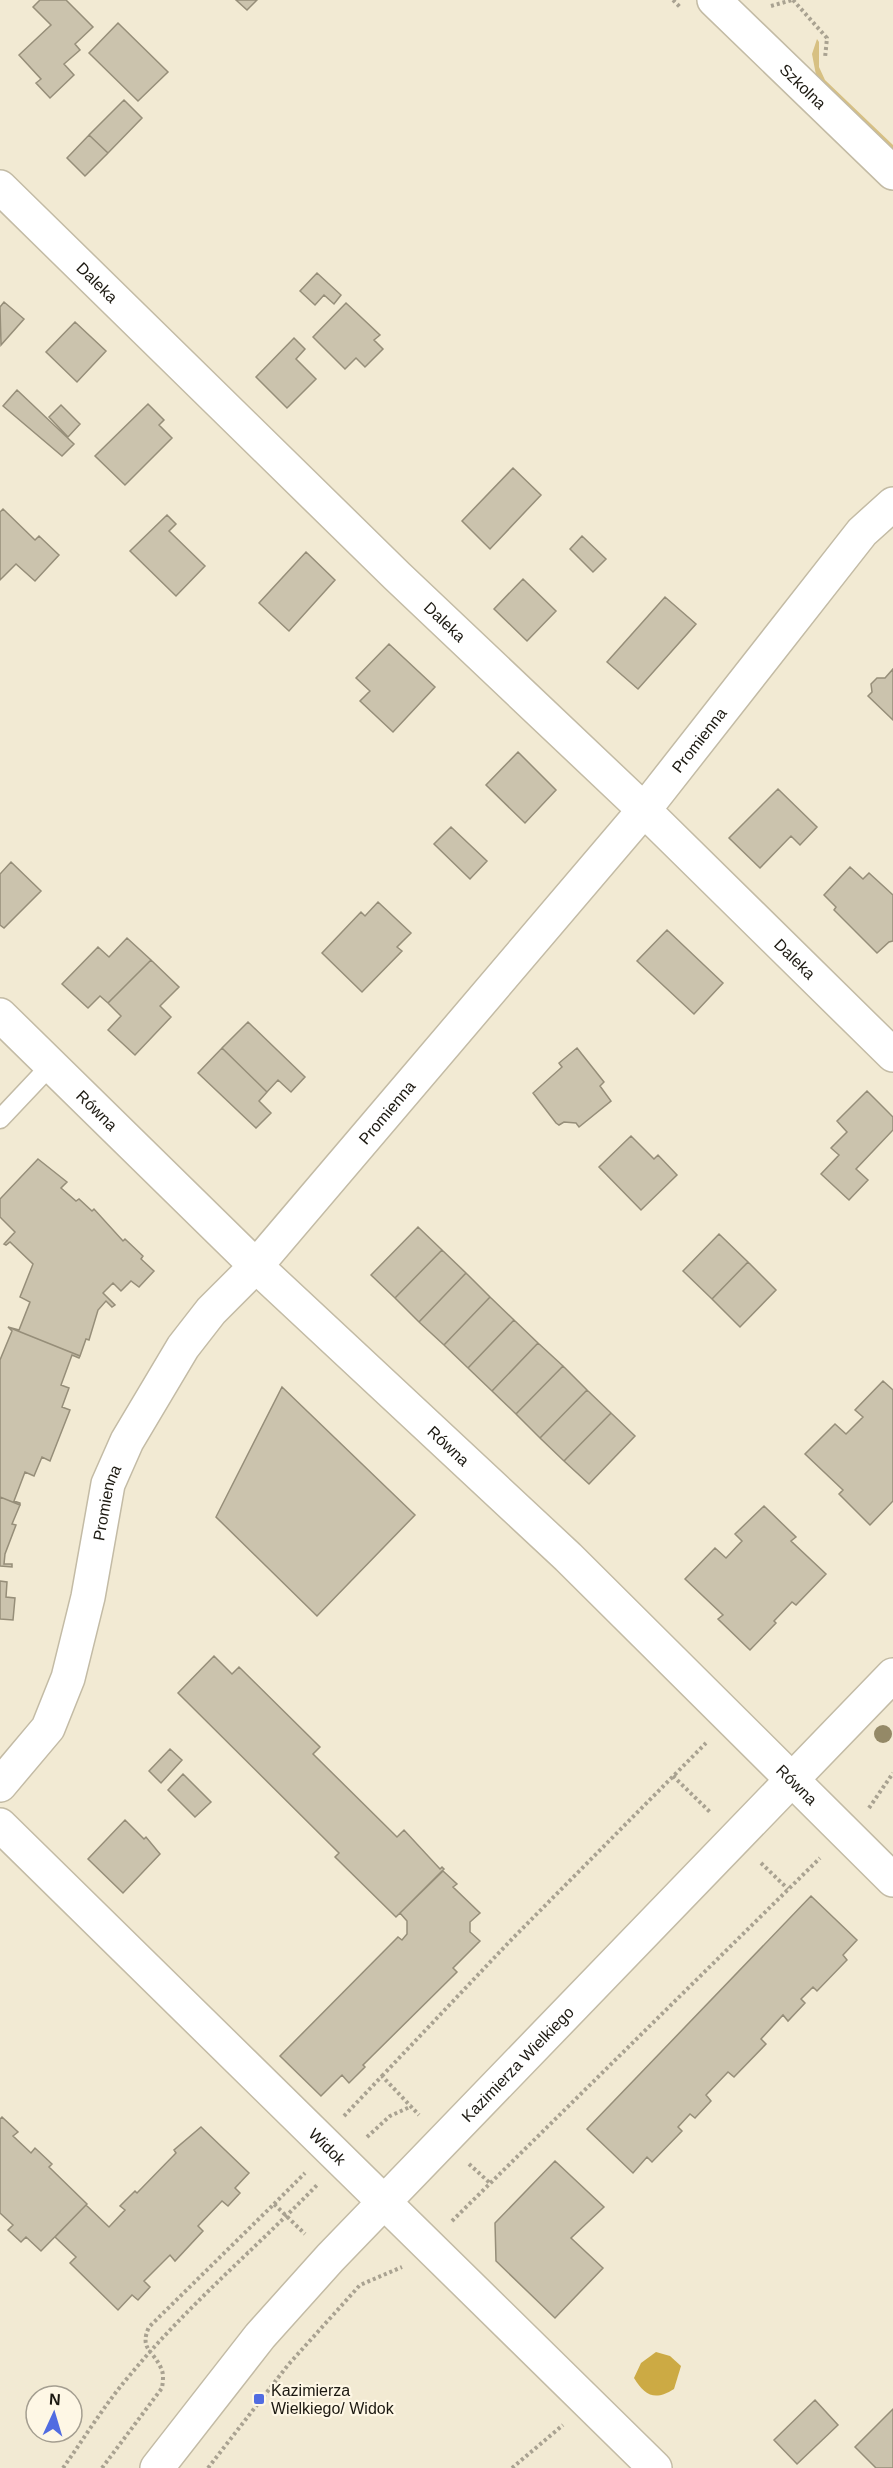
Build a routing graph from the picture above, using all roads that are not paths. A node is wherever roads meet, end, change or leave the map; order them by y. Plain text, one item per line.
1 (714, 0) edge
2 (893, 173) edge
3 (6, 205) edge
4 (893, 504) edge
5 (644, 810) junction
6 (0, 1015) edge
7 (893, 1055) edge
8 (51, 1065) junction
9 (0, 1119) edge
10 (256, 1266) junction
11 (893, 1675) edge
12 (793, 1779) junction
13 (0, 1785) edge
14 (0, 1825) edge
15 (893, 1880) edge
16 (384, 2202) junction
17 (157, 2468) edge
18 (655, 2468) edge

1 - 2 street, Szkolna
3 - 5 street, Daleka
4 - 5 street, Promienna
5 - 7 street, Daleka
5 - 10 street, Promienna
6 - 8 street, Równa
8 - 9 lane
8 - 10 street, Równa
10 - 12 street, Równa
10 - 13 street, Promienna
11 - 12 street, Kazimierza Wielkiego
12 - 15 street, Równa
12 - 16 street, Kazimierza Wielkiego
14 - 16 street, Widok
16 - 17 street, Kazimierza Wielkiego
16 - 18 street, Widok

